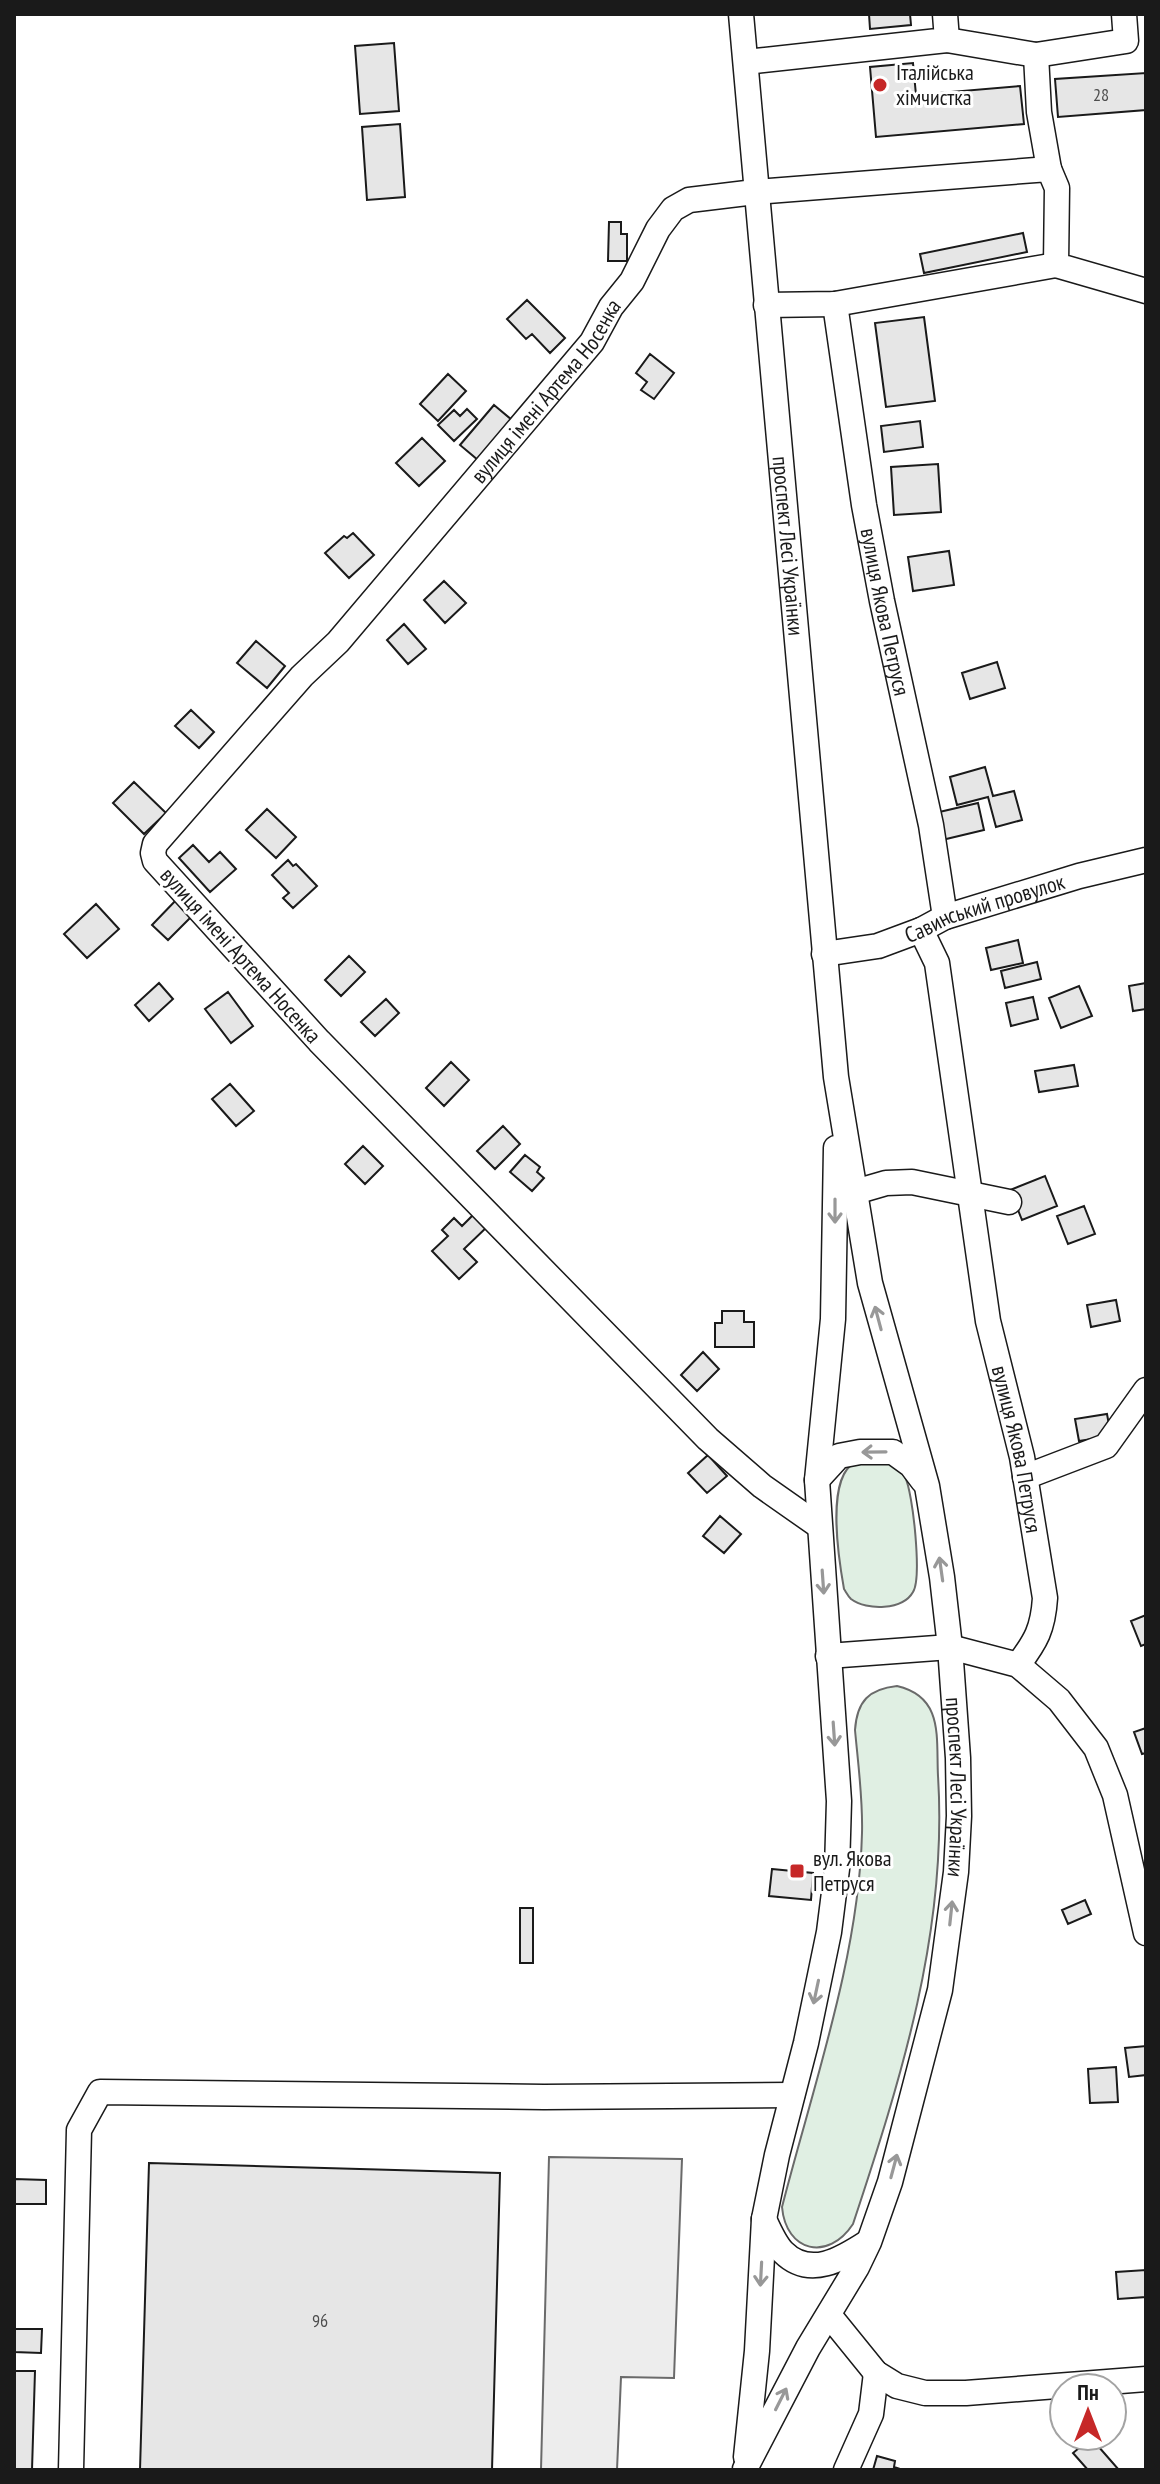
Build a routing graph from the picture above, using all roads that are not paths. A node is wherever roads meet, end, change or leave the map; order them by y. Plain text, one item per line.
1 (741, 14) edge
2 (945, 14) edge
3 (1124, 14) edge
4 (947, 40) junction
5 (1136, 41) edge
6 (1036, 55) junction
7 (746, 62) junction
8 (1049, 169) junction
9 (755, 192) junction
10 (1056, 265) junction
11 (1146, 291) edge
12 (835, 304) junction
13 (766, 305) junction
14 (1146, 860) edge
15 (945, 917) junction
16 (921, 930) junction
17 (824, 954) junction
18 (836, 1077) junction
19 (855, 1192) junction
20 (970, 1194) junction
21 (1009, 1202) dead end
22 (1146, 1390) edge
23 (1025, 1477) junction
24 (817, 1480) junction
25 (927, 1486) junction
26 (819, 1526) junction
27 (950, 1647) junction
28 (828, 1656) junction
29 (1018, 1665) junction
30 (1146, 1933) edge
31 (792, 2095) junction
32 (764, 2219) junction
33 (869, 2242) junction
34 (829, 2315) junction
35 (876, 2373) junction
36 (1146, 2379) edge
37 (745, 2469) edge
38 (71, 2470) edge
39 (846, 2470) edge

1 - 7 street, проспект Лесі Українки
2 - 4 street
3 - 5 street
4 - 6 street
4 - 7 street
5 - 6 street
6 - 8 street
7 - 9 street, проспект Лесі Українки
8 - 9 street
8 - 10 street
9 - 13 street, проспект Лесі Українки
9 - 26 street, вулиця імені Артема Носенка
10 - 11 street
10 - 12 street
12 - 13 street
12 - 15 street, вулиця Якова Петруся
13 - 17 street, проспект Лесі Українки
14 - 15 street, Савинський провулок
15 - 16 street, Савинський провулок
16 - 17 street, Савинський провулок
16 - 20 street, вулиця Якова Петруся
17 - 18 street, проспект Лесі Українки
18 - 19 street, проспект Лесі Українки
18 -> 24 street, проспект Лесі Українки
19 - 20 street
25 -> 19 street, проспект Лесі Українки
20 - 21 street
20 - 23 street, вулиця Якова Петруся
22 - 23 street
23 - 29 street, вулиця Якова Петруся
25 -> 24 street
24 - 26 street, проспект Лесі Українки
27 -> 25 street, проспект Лесі Українки
26 -> 28 street, проспект Лесі Українки
27 - 28 street
27 - 29 street
33 -> 27 street, проспект Лесі Українки
28 -> 31 street, проспект Лесі Українки
29 - 30 street
31 - 32 street, проспект Лесі Українки
31 - 38 street
32 - 33 street
32 -> 37 street, проспект Лесі Українки
33 - 34 street, проспект Лесі Українки
34 - 35 street
37 -> 34 street, проспект Лесі Українки
35 - 36 street
35 - 39 street

